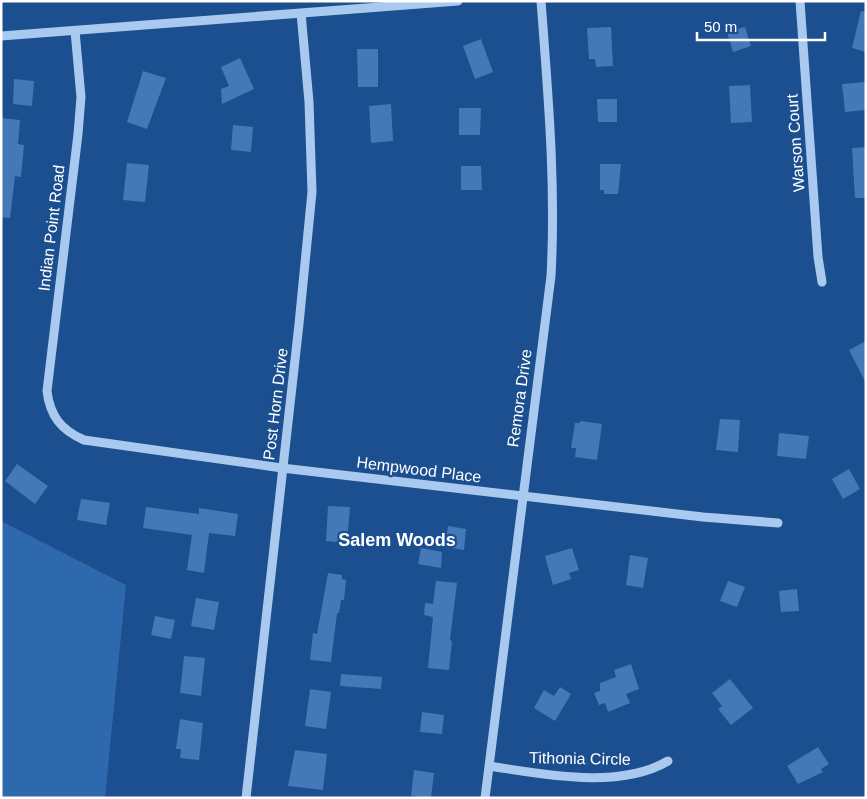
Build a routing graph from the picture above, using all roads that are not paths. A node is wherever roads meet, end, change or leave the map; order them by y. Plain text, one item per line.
1 (458, 1) edge
2 (541, 1) edge
3 (800, 1) edge
4 (301, 13) junction
5 (75, 31) junction
6 (1, 36) edge
7 (822, 282) dead end
8 (61, 426) joint
9 (282, 468) junction
10 (522, 496) junction
11 (778, 522) dead end
12 (668, 762) dead end
13 (488, 766) junction
14 (246, 798) edge
15 (485, 798) edge

1 - 4 street
2 - 10 street, Remora Drive
3 - 7 street, Warson Court
4 - 5 street
4 - 9 street, Post Horn Drive
5 - 6 street
5 - 8 street, Indian Point Road
8 - 9 street, Hempwood Place
9 - 10 street, Hempwood Place
9 - 14 street, Post Horn Drive
10 - 11 street, Hempwood Place
10 - 13 street, Remora Drive
12 - 13 street, Tithonia Circle
13 - 15 street, Remora Drive

